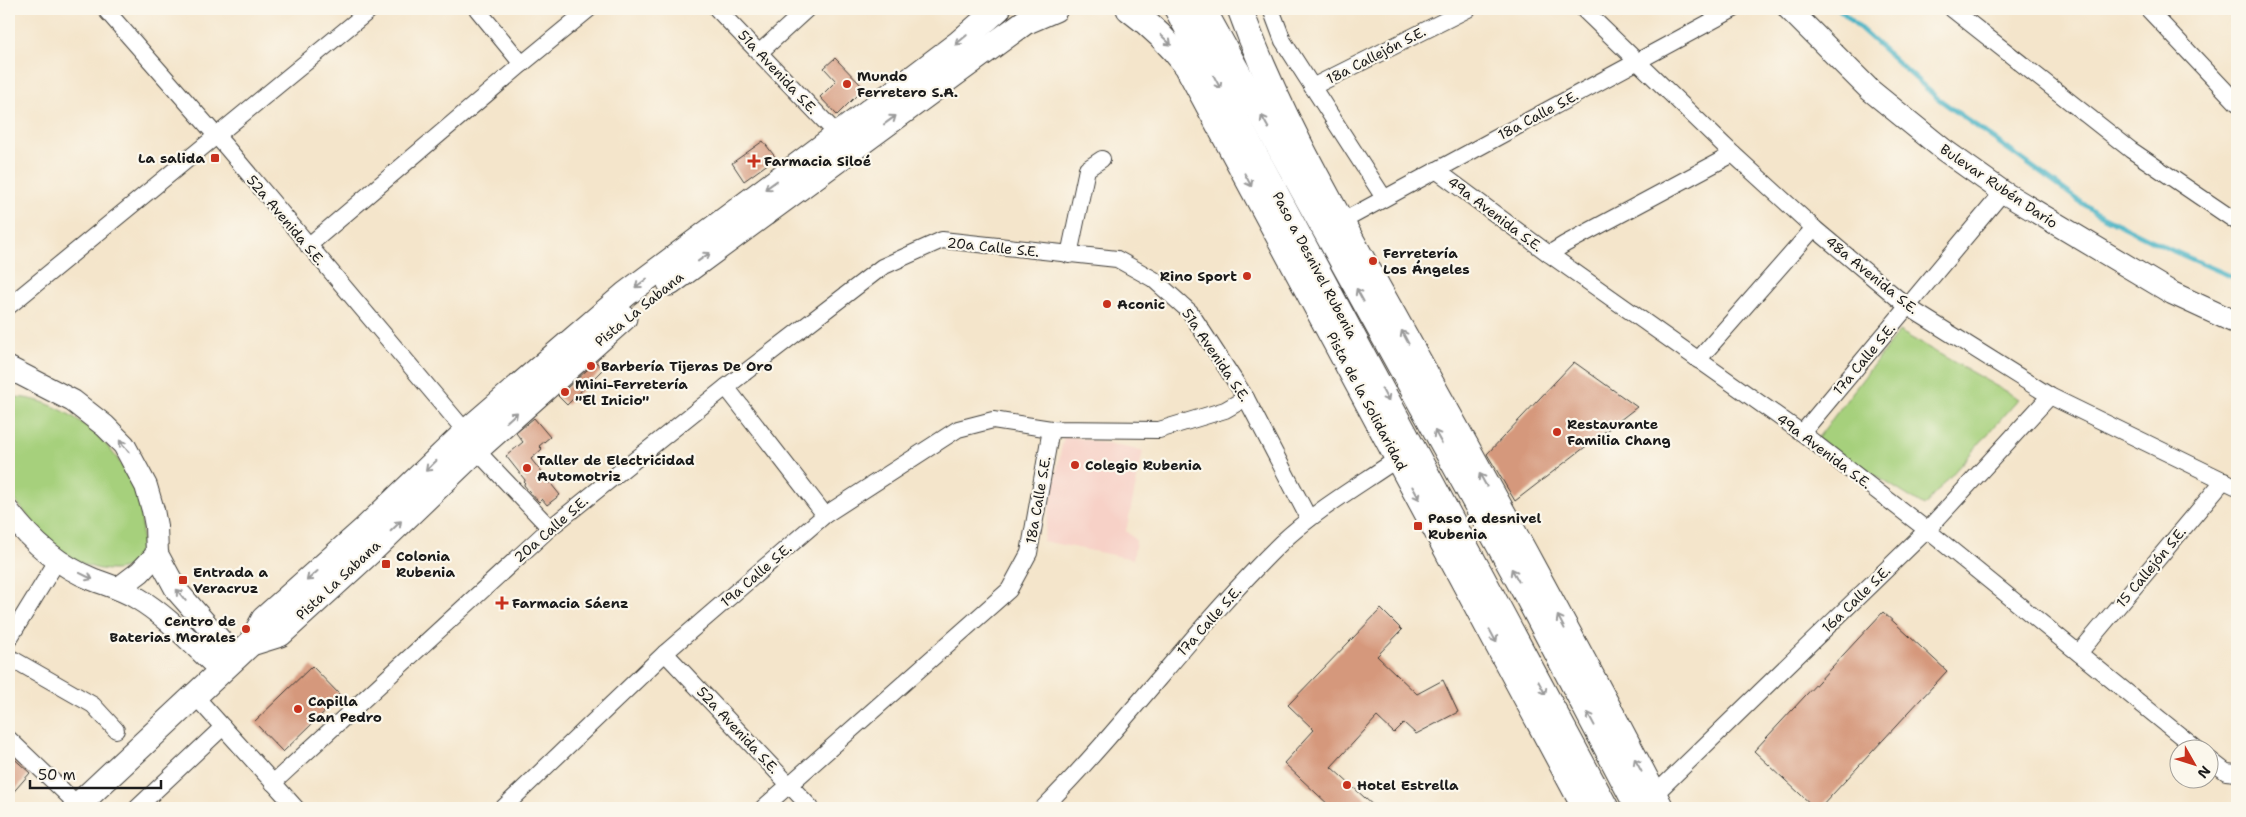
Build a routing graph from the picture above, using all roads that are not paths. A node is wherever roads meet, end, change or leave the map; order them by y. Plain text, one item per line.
1 (105, 9) edge
2 (370, 9) edge
3 (477, 9) edge
4 (589, 9) edge
5 (717, 9) edge
6 (807, 9) edge
7 (998, 9) edge
8 (1055, 9) edge
9 (1129, 9) edge
10 (1177, 9) edge
11 (1203, 9) edge
12 (1240, 9) edge
13 (1271, 9) edge
14 (1468, 9) edge
15 (1583, 9) edge
16 (1734, 9) edge
17 (1789, 9) edge
18 (1952, 9) edge
19 (2148, 9) edge
20 (760, 52) junction
21 (1636, 62) junction
22 (522, 64) junction
23 (1312, 87) junction
24 (2237, 103) edge
25 (838, 135) junction
26 (216, 136) junction
27 (1732, 154) junction
28 (1102, 159) dead end
29 (1436, 170) junction
30 (2003, 192) junction
31 (1384, 198) junction
32 (1341, 222) junction
33 (2237, 222) edge
34 (1814, 228) junction
35 (308, 246) junction
36 (1549, 254) junction
37 (1069, 255) junction
38 (9, 306) edge
39 (1908, 307) junction
40 (2237, 323) edge
41 (1698, 360) junction
42 (12, 373) edge
43 (726, 387) junction
44 (2050, 396) junction
45 (1246, 398) junction
46 (1051, 429) junction
47 (1802, 433) junction
48 (471, 441) junction
49 (1397, 459) junction
50 (2230, 484) edge
51 (9, 512) edge
52 (825, 515) junction
53 (1309, 518) junction
54 (550, 528) junction
55 (1927, 530) junction
56 (157, 554) junction
57 (57, 561) junction
58 (119, 588) junction
59 (9, 639) edge
60 (666, 653) junction
61 (2079, 653) junction
62 (9, 657) edge
63 (237, 657) junction
64 (195, 696) junction
65 (223, 727) junction
66 (116, 730) dead end
67 (9, 739) edge
68 (2186, 740) edge
69 (2218, 766) edge
70 (2237, 773) edge
71 (273, 783) junction
72 (789, 784) junction
73 (1651, 804) edge
74 (77, 807) edge
75 (138, 808) edge
76 (296, 808) edge
77 (503, 808) edge
78 (763, 808) edge
79 (811, 808) edge
80 (1043, 808) edge
81 (1586, 808) edge
82 (1606, 808) edge

1 - 26 street, 52a Avenida S.E.
2 - 26 street
3 - 22 street
4 - 22 street
5 - 20 street, 51a Avenida S.E.
6 - 20 street
7 -> 25 main road, Pista La Sabana
48 -> 8 main road, Pista La Sabana
9 -> 49 main road, Pista de la Solidaridad
10 -> 82 main road, Paso a Desnivel Rubenia
73 -> 11 main road, Paso a Desnivel Rubenia
12 - 32 main road
13 - 23 street
14 - 23 street, 18a Callejón S.E.
15 - 21 street, 48a Avenida S.E.
16 - 21 street, 18a Calle S.E.
17 - 30 street, Bulevar Rubén Darío
18 - 33 street
19 - 24 street
20 - 25 street, 51a Avenida S.E.
21 - 27 street, 48a Avenida S.E.
21 - 29 street, 18a Calle S.E.
22 - 35 street
23 - 31 street
25 -> 48 main road, Pista La Sabana
26 - 35 street, 52a Avenida S.E.
26 - 38 street
27 - 34 street, 48a Avenida S.E.
27 - 36 street
28 - 37 street
29 - 31 street, 18a Calle S.E.
29 - 36 street, 49a Avenida S.E.
30 - 39 street, 17a Calle S.E.
30 - 40 street, Bulevar Rubén Darío
31 - 32 street, 18a Calle S.E.
73 -> 32 main road
34 - 39 street, 48a Avenida S.E.
34 - 41 street
35 - 48 street, 52a Avenida S.E.
36 - 41 street, 49a Avenida S.E.
37 - 43 street, 20a Calle S.E.
37 - 45 street, 51a Avenida S.E.
39 - 44 street, 48a Avenida S.E.
39 - 47 street, 17a Calle S.E.
41 - 47 street, 49a Avenida S.E.
56 -> 42 street
43 - 52 street
43 - 54 street, 20a Calle S.E.
44 - 50 street, 48a Avenida S.E.
44 - 55 street, 16a Calle S.E.
45 - 46 street
45 - 53 street, 51a Avenida S.E.
46 - 52 street, 19a Calle S.E.
46 - 72 street, 18a Calle S.E.
47 - 55 street, 49a Avenida S.E.
48 - 54 street, 52a Avenida S.E.
48 - 63 main road, Pista La Sabana
49 - 53 street, 17a Calle S.E.
49 -> 81 main road, Pista de la Solidaridad
50 - 61 street, 15 Callejón S.E.
51 - 57 street
52 - 60 street, 19a Calle S.E.
53 - 80 street, 17a Calle S.E.
54 - 71 street, 20a Calle S.E.
55 - 61 street, 49a Avenida S.E.
55 - 73 street, 16a Calle S.E.
56 - 58 street
63 -> 56 street
57 -> 58 street
57 - 59 street
58 - 63 street
60 - 72 street, 52a Avenida S.E.
60 - 77 street, 19a Calle S.E.
61 - 68 street, 49a Avenida S.E.
62 - 66 street
63 - 64 main road, Pista La Sabana
64 - 65 street
64 - 74 main road, Pista La Sabana
65 - 71 street
65 - 75 street
67 - 74 street
69 - 70 street
71 - 76 street
72 - 78 street, 18a Calle S.E.
72 - 79 street, 52a Avenida S.E.

